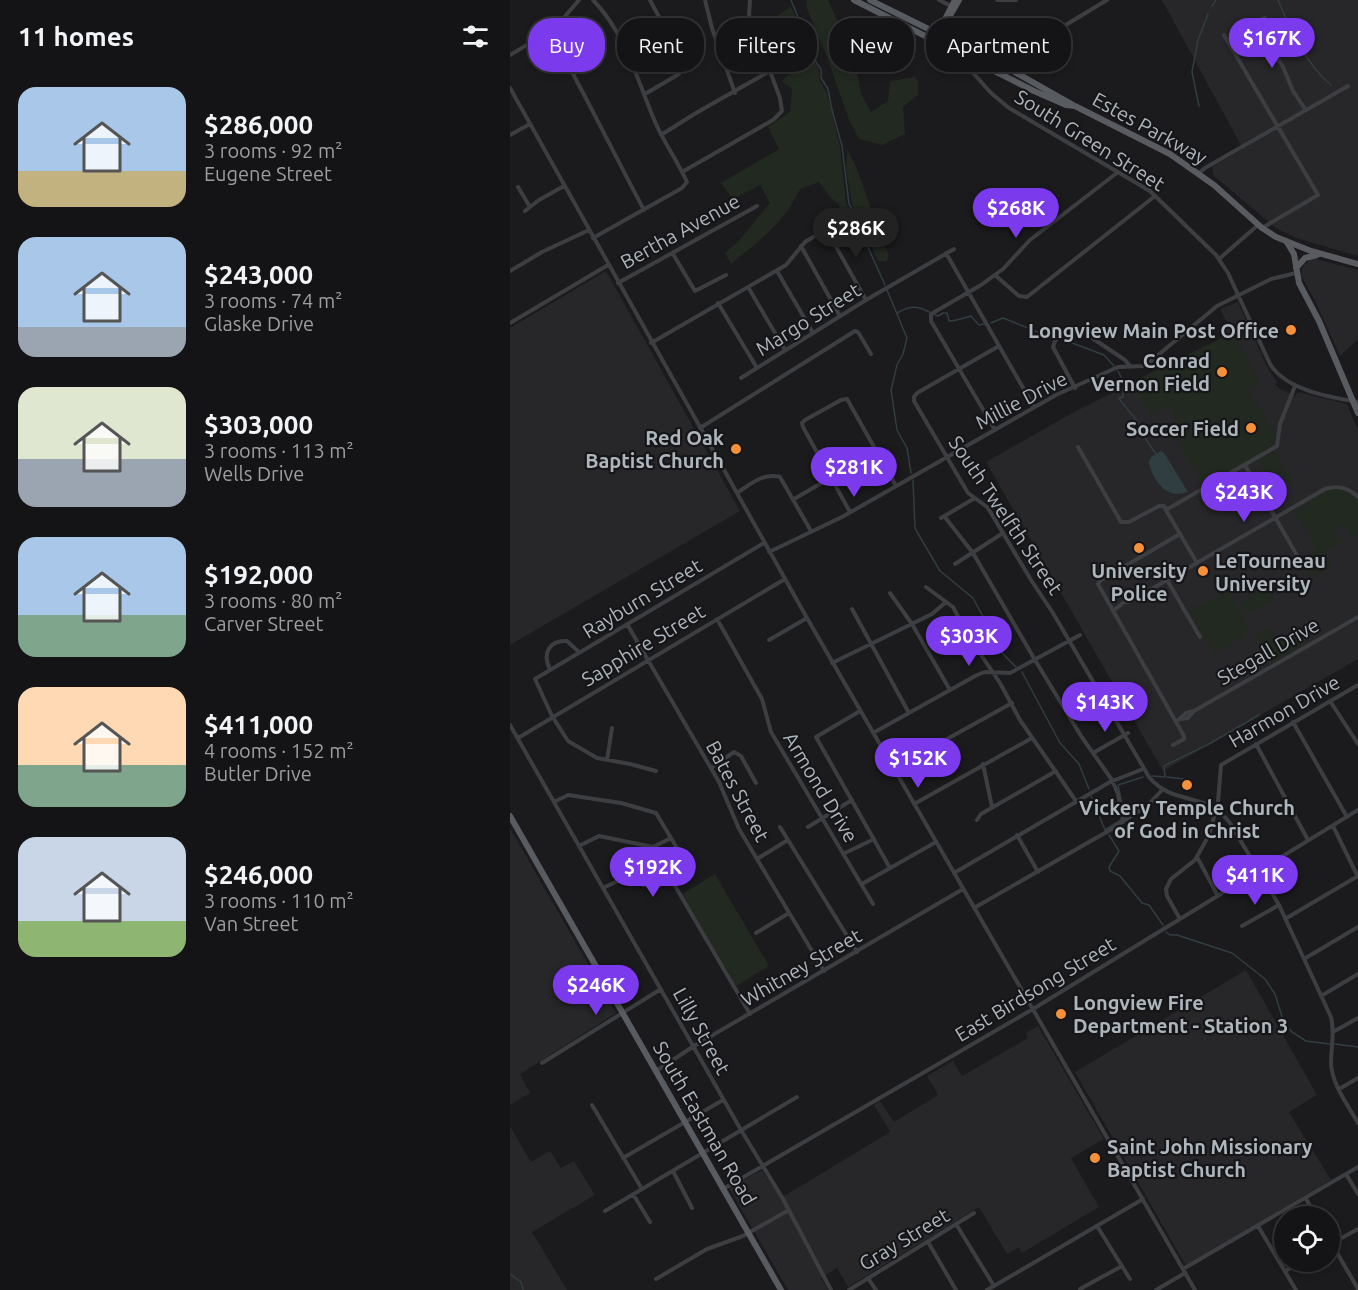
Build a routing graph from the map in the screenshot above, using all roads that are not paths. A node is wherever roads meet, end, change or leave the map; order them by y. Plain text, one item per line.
1 (579, 0) edge
2 (593, 0) edge
3 (650, 0) edge
4 (705, 0) edge
5 (750, 0) edge
6 (854, 0) edge
7 (870, 0) edge
8 (939, 0) edge
9 (997, 0) edge
10 (1016, 0) edge
11 (1107, 0) edge
12 (955, 2) edge
13 (566, 18) edge
14 (750, 18) edge
15 (889, 18) edge
16 (947, 18) edge
17 (1071, 22) edge
18 (922, 27) junction
19 (926, 27) edge
20 (926, 29) edge
21 (1224, 35) dead end
22 (1229, 42) junction
23 (528, 45) edge
24 (510, 55) edge
25 (572, 72) edge
26 (768, 72) edge
27 (770, 72) edge
28 (973, 72) edge
29 (997, 72) edge
30 (1009, 72) joint
31 (1348, 86) dead end
32 (510, 88) edge
33 (1035, 91) junction
34 (735, 93) junction
35 (645, 94) junction
36 (1075, 106) junction
37 (1305, 109) junction
38 (530, 124) junction
39 (1277, 125) junction
40 (510, 135) edge
41 (661, 135) junction
42 (682, 172) junction
43 (1118, 172) junction
44 (1199, 173) junction
45 (564, 186) junction
46 (518, 187) dead end
47 (1155, 196) junction
48 (758, 206) dead end
49 (530, 207) junction
50 (644, 210) junction
51 (525, 211) dead end
52 (838, 222) dead end
53 (1261, 226) junction
54 (826, 228) junction
55 (589, 231) junction
56 (593, 238) junction
57 (1286, 241) junction
58 (801, 246) junction
59 (1303, 248) junction
60 (954, 249) dead end
61 (946, 253) junction
62 (672, 254) junction
63 (1326, 255) junction
64 (1219, 259) junction
65 (1358, 264) edge
66 (608, 265) junction
67 (510, 271) edge
68 (777, 271) junction
69 (1296, 271) junction
70 (726, 275) dead end
71 (995, 275) junction
72 (618, 283) junction
73 (748, 287) junction
74 (968, 292) junction
75 (1238, 295) junction
76 (866, 300) junction
77 (718, 303) junction
78 (840, 316) junction
79 (510, 323) edge
80 (813, 333) junction
81 (651, 343) junction
82 (999, 346) junction
83 (785, 350) junction
84 (871, 354) dead end
85 (1130, 367) junction
86 (757, 368) junction
87 (959, 369) junction
88 (741, 378) dead end
89 (1295, 386) junction
90 (1075, 387) junction
91 (1355, 401) edge
92 (1034, 408) junction
93 (1358, 413) edge
94 (699, 428) junction
95 (995, 430) junction
96 (1078, 447) dead end
97 (877, 451) junction
98 (947, 457) junction
99 (1245, 465) junction
100 (831, 478) junction
101 (896, 486) junction
102 (736, 494) junction
103 (1358, 497) edge
104 (975, 498) junction
105 (794, 499) junction
106 (1166, 510) junction
107 (850, 512) junction
108 (1275, 518) junction
109 (811, 531) junction
110 (1003, 533) junction
111 (1180, 534) junction
112 (764, 543) junction
113 (770, 552) junction
114 (973, 553) junction
115 (1298, 556) dead end
116 (1197, 563) junction
117 (955, 564) dead end
118 (785, 579) junction
119 (1167, 580) junction
120 (926, 587) dead end
121 (890, 593) dead end
122 (946, 602) junction
123 (852, 609) dead end
124 (1113, 612) junction
125 (1358, 617) edge
126 (807, 618) junction
127 (717, 619) junction
128 (627, 624) junction
129 (912, 624) junction
130 (1080, 635) dead end
131 (1200, 637) dead end
132 (770, 640) dead end
133 (1069, 641) junction
134 (871, 644) junction
135 (579, 652) junction
136 (647, 660) junction
137 (1035, 660) junction
138 (832, 663) junction
139 (550, 669) junction
140 (993, 672) junction
141 (1358, 686) edge
142 (950, 690) junction
143 (1330, 701) junction
144 (1012, 703) junction
145 (860, 711) junction
146 (909, 713) junction
147 (552, 716) junction
148 (1176, 722) junction
149 (1293, 722) junction
150 (510, 725) edge
151 (612, 728) dead end
152 (873, 733) junction
153 (1126, 734) junction
154 (518, 738) junction
155 (1032, 738) junction
156 (1256, 744) junction
157 (1358, 744) edge
158 (1173, 746) dead end
159 (1093, 753) junction
160 (607, 760) junction
161 (983, 764) junction
162 (711, 768) junction
163 (893, 769) junction
164 (1143, 770) junction
165 (656, 771) dead end
166 (1056, 771) junction
167 (1112, 780) junction
168 (756, 783) dead end
169 (1162, 790) junction
170 (852, 800) junction
171 (1076, 801) junction
172 (554, 802) junction
173 (914, 804) junction
174 (992, 808) junction
175 (1216, 809) junction
176 (1358, 810) edge
177 (510, 816) edge
178 (1347, 817) junction
179 (822, 818) junction
180 (976, 820) dead end
181 (1123, 822) junction
182 (1333, 826) junction
183 (780, 827) dead end
184 (808, 827) dead end
185 (1017, 835) junction
186 (671, 838) junction
187 (874, 839) junction
188 (788, 840) junction
189 (1308, 840) junction
190 (936, 842) junction
191 (579, 846) junction
192 (843, 854) junction
193 (1197, 857) junction
194 (756, 859) junction
195 (890, 868) junction
196 (1038, 872) junction
197 (1257, 872) junction
198 (954, 873) junction
199 (1358, 877) edge
200 (671, 879) junction
201 (862, 884) junction
202 (603, 888) junction
203 (963, 889) junction
204 (1218, 896) junction
205 (873, 904) dead end
206 (1278, 905) junction
207 (974, 908) junction
208 (789, 913) junction
209 (1180, 919) junction
210 (1285, 919) junction
211 (1242, 926) dead end
212 (1358, 927) edge
213 (756, 933) dead end
214 (857, 952) junction
215 (1304, 959) junction
216 (824, 970) junction
217 (1358, 974) edge
218 (661, 989) junction
219 (1321, 996) junction
220 (1033, 1009) junction
221 (622, 1012) junction
222 (750, 1014) junction
223 (1358, 1018) edge
224 (1334, 1032) junction
225 (694, 1046) junction
226 (542, 1063) dead end
227 (656, 1071) junction
228 (1358, 1078) edge
229 (1339, 1089) junction
230 (797, 1097) dead end
231 (723, 1100) junction
232 (592, 1105) dead end
233 (685, 1122) junction
234 (1358, 1123) edge
235 (741, 1130) junction
236 (703, 1153) junction
237 (623, 1158) junction
238 (762, 1167) junction
239 (1358, 1167) edge
240 (673, 1171) junction
241 (1346, 1174) junction
242 (642, 1189) junction
243 (723, 1189) junction
244 (633, 1194) junction
245 (1358, 1194) edge
246 (1306, 1198) junction
247 (1143, 1199) junction
248 (1310, 1206) edge
249 (692, 1208) dead end
250 (789, 1210) junction
251 (604, 1211) dead end
252 (974, 1213) dead end
253 (650, 1222) dead end
254 (956, 1224) junction
255 (1097, 1226) junction
256 (1258, 1226) junction
257 (1358, 1229) edge
258 (749, 1233) junction
259 (1340, 1239) edge
260 (928, 1242) junction
261 (1274, 1253) edge
262 (1340, 1261) edge
263 (1122, 1266) junction
264 (1184, 1271) junction
265 (1285, 1272) edge
266 (868, 1278) junction
267 (656, 1279) dead end
268 (1130, 1279) dead end
269 (994, 1286) junction
270 (1080, 1289) edge
271 (1358, 1289) edge
272 (781, 1290) edge
273 (831, 1290) edge
274 (849, 1290) edge
275 (876, 1290) edge
276 (956, 1290) edge
277 (987, 1290) edge
278 (1156, 1290) edge
279 (1195, 1290) edge
280 (1296, 1290) edge

1 - 13 street
2 - 35 street
3 - 35 street
4 - 34 street
5 - 14 street
6 - 15 main road, Estes Parkway
7 - 18 main road, Estes Parkway
8 - 12 street
9 - 10 street
11 - 17 street
12 - 16 main road
18 - 19 main road
18 - 20 main road, Estes Parkway
21 - 22 street
22 - 37 street
22 - 39 street
23 - 24 street
25 - 50 street
26 - 34 street
27 - 42 street
28 - 43 street, South Green Street
29 - 33 main road, Estes Parkway
30 - 33 main road
30 - 36 main road, Estes Parkway
31 - 37 street
32 - 38 street
33 - 36 main road, Estes Parkway
34 - 41 street
35 - 41 street
36 - 44 main road, Estes Parkway
37 - 39 street
38 - 40 street
38 - 45 street
39 - 44 street
39 - 53 street
41 - 42 street
42 - 50 street
43 - 47 street, South Green Street
43 - 71 street
44 - 53 main road, Estes Parkway
45 - 49 street
45 - 55 street
46 - 49 street
47 - 64 street, South Green Street
47 - 71 street
48 - 62 street, Bertha Avenue
49 - 51 street
50 - 56 street
52 - 54 street
53 - 57 main road, Estes Parkway
53 - 64 street
54 - 58 street
54 - 76 street
55 - 56 street
55 - 67 street
56 - 66 street
57 - 59 main road, Estes Parkway
57 - 69 main road
58 - 68 street
58 - 78 street
59 - 63 main road, Estes Parkway
59 - 69 main road
60 - 61 street, Margo Street
61 - 74 street
61 - 76 street, Margo Street
62 - 70 street
62 - 72 street, Bertha Avenue
63 - 65 main road, Estes Parkway
63 - 69 main road
64 - 75 street, South Green Street
66 - 72 street
66 - 79 street
68 - 73 street
68 - 80 street
69 - 75 street, Millie Drive
69 - 91 main road
71 - 74 street
72 - 81 street
73 - 77 street
73 - 83 street
74 - 82 street
74 - 87 street
75 - 85 street, Millie Drive
75 - 89 street, South Green Street
76 - 78 street, Margo Street
77 - 81 street
77 - 86 street
78 - 80 street, Margo Street
80 - 83 street, Margo Street
81 - 94 street
82 - 87 street
82 - 92 street
83 - 86 street, Margo Street
84 - 94 street
85 - 90 street, Millie Drive
85 - 90 street
86 - 88 street, Margo Street
87 - 95 street
87 - 98 street, South Twelfth Street
89 - 91 street, South Green Street
89 - 99 street
90 - 92 street, Millie Drive
91 - 93 main road
92 - 95 street, Millie Drive
94 - 102 street
95 - 98 street, Millie Drive
96 - 106 street
97 - 100 street
97 - 100 street
97 - 101 street
98 - 101 street, Millie Drive
98 - 104 street, South Twelfth Street
99 - 106 street
99 - 108 street
100 - 105 street
100 - 107 street
101 - 107 street, Millie Drive
102 - 105 street
102 - 112 street
103 - 108 street
104 - 110 street, South Twelfth Street
104 - 114 street
105 - 109 street
106 - 111 street
107 - 109 street, Millie Drive
108 - 115 street
108 - 116 street
109 - 113 street, Millie Drive
110 - 114 street
110 - 133 street, South Twelfth Street
111 - 116 street
111 - 124 street
112 - 113 street
112 - 128 street, Rayburn Street
113 - 118 street
114 - 117 street
114 - 137 street
116 - 119 street
118 - 126 street
118 - 127 street, Sapphire Street
119 - 124 street
119 - 131 street
120 - 122 street
121 - 129 street
122 - 129 street
122 - 140 street
123 - 134 street
124 - 148 street
125 - 148 street, Stegall Drive
126 - 132 street
126 - 138 street
127 - 136 street, Sapphire Street
127 - 179 street, Armond Drive
128 - 135 street, Rayburn Street
128 - 136 street, Bates Street
129 - 134 street
129 - 142 street
130 - 133 street
133 - 137 street
133 - 153 street, South Twelfth Street
134 - 138 street
134 - 146 street
135 - 139 street, Rayburn Street
135 - 139 street
136 - 147 street, Sapphire Street
136 - 162 street, Bates Street
137 - 140 street
137 - 159 street
138 - 145 street
139 - 147 street, Rayburn Street
140 - 142 street
140 - 144 street
141 - 143 street, Harmon Drive
142 - 146 street
143 - 149 street, Harmon Drive
143 - 157 street
144 - 155 street
144 - 163 street
145 - 152 street
145 - 170 street
146 - 152 street
147 - 154 street, Sapphire Street
147 - 160 street
148 - 158 street
149 - 156 street, Harmon Drive
149 - 178 street
150 - 154 street, Lilly Street
151 - 160 street
152 - 163 street
153 - 159 street
153 - 164 street, South Twelfth Street
154 - 172 street, Lilly Street
155 - 161 street
155 - 166 street
156 - 175 street, Harmon Drive
156 - 189 street
159 - 167 street
160 - 165 street
161 - 173 street
161 - 174 street
162 - 168 street
162 - 194 street, Bates Street
163 - 173 street
164 - 167 street
164 - 169 street, South Twelfth Street
166 - 171 street
166 - 174 street
167 - 171 street
167 - 181 street
169 - 175 street, South Twelfth Street
169 - 181 street
170 - 179 street
170 - 187 street
171 - 185 street
172 - 186 street
172 - 191 street, Lilly Street
173 - 190 street
174 - 180 street
175 - 193 street, Harmon Drive
175 - 197 street, South Twelfth Street
176 - 178 street, East Birdsong Street
177 - 221 main road, South Eastman Road
178 - 182 street, East Birdsong Street
179 - 184 street
179 - 192 street, Armond Drive
181 - 196 street
182 - 189 street, East Birdsong Street
182 - 199 street
183 - 188 street
185 - 196 street
185 - 198 street
186 - 191 street
186 - 200 street
187 - 192 street
187 - 195 street
188 - 194 street
188 - 214 street
189 - 197 street, East Birdsong Street
190 - 195 street
190 - 198 street
191 - 202 street, Lilly Street
192 - 201 street, Armond Drive
193 - 204 street
193 - 209 street, Harmon Drive
194 - 208 street, Bates Street
195 - 201 street
196 - 207 street
197 - 204 street, East Birdsong Street
197 - 206 street, South Twelfth Street
198 - 203 street
199 - 210 street
200 - 202 street
200 - 222 street
201 - 205 street, Armond Drive
202 - 218 street, Lilly Street
203 - 207 street
203 - 214 street, Whitney Street
204 - 209 street, East Birdsong Street
206 - 210 street, South Twelfth Street
206 - 211 street
207 - 220 street
208 - 213 street
208 - 216 street, Bates Street
209 - 220 street, East Birdsong Street
210 - 215 street, South Twelfth Street
212 - 215 street
214 - 216 street, Whitney Street
215 - 219 street, South Twelfth Street
216 - 222 street, Whitney Street
217 - 219 street
218 - 221 street
218 - 225 street, Lilly Street
219 - 224 street, South Twelfth Street
220 - 238 street, East Birdsong Street
220 - 247 street
221 - 226 street
221 - 227 main road, South Eastman Road
222 - 225 street, Whitney Street
223 - 224 street
224 - 229 street, South Twelfth Street
225 - 227 street, Whitney Street
225 - 231 street, Lilly Street
227 - 233 main road, South Eastman Road
228 - 229 street
229 - 234 street, South Twelfth Street
230 - 235 street
231 - 233 street
231 - 235 street, Lilly Street
232 - 237 street
233 - 236 main road, South Eastman Road
233 - 237 street
235 - 236 street
235 - 238 street, Lilly Street
236 - 240 street
236 - 243 main road, South Eastman Road
237 - 242 street
238 - 243 street, East Birdsong Street
238 - 250 street, Lilly Street
239 - 241 street
240 - 242 street
240 - 249 street
241 - 245 street
241 - 246 street
242 - 244 street
243 - 258 main road, South Eastman Road
244 - 251 street
244 - 253 street
246 - 248 street
246 - 256 street
247 - 255 street
247 - 264 street
250 - 258 street
250 - 273 street, Lilly Street
252 - 254 street, Gray Street
254 - 260 street, Gray Street
254 - 269 street
255 - 263 street
255 - 269 street
256 - 261 street
256 - 264 street
257 - 259 street
258 - 267 street
258 - 272 main road, South Eastman Road
260 - 266 street, Gray Street
260 - 276 street
262 - 271 street
263 - 268 street
263 - 270 street
264 - 278 street
264 - 279 street
265 - 280 street
266 - 274 street, Gray Street
266 - 275 street
269 - 277 street

